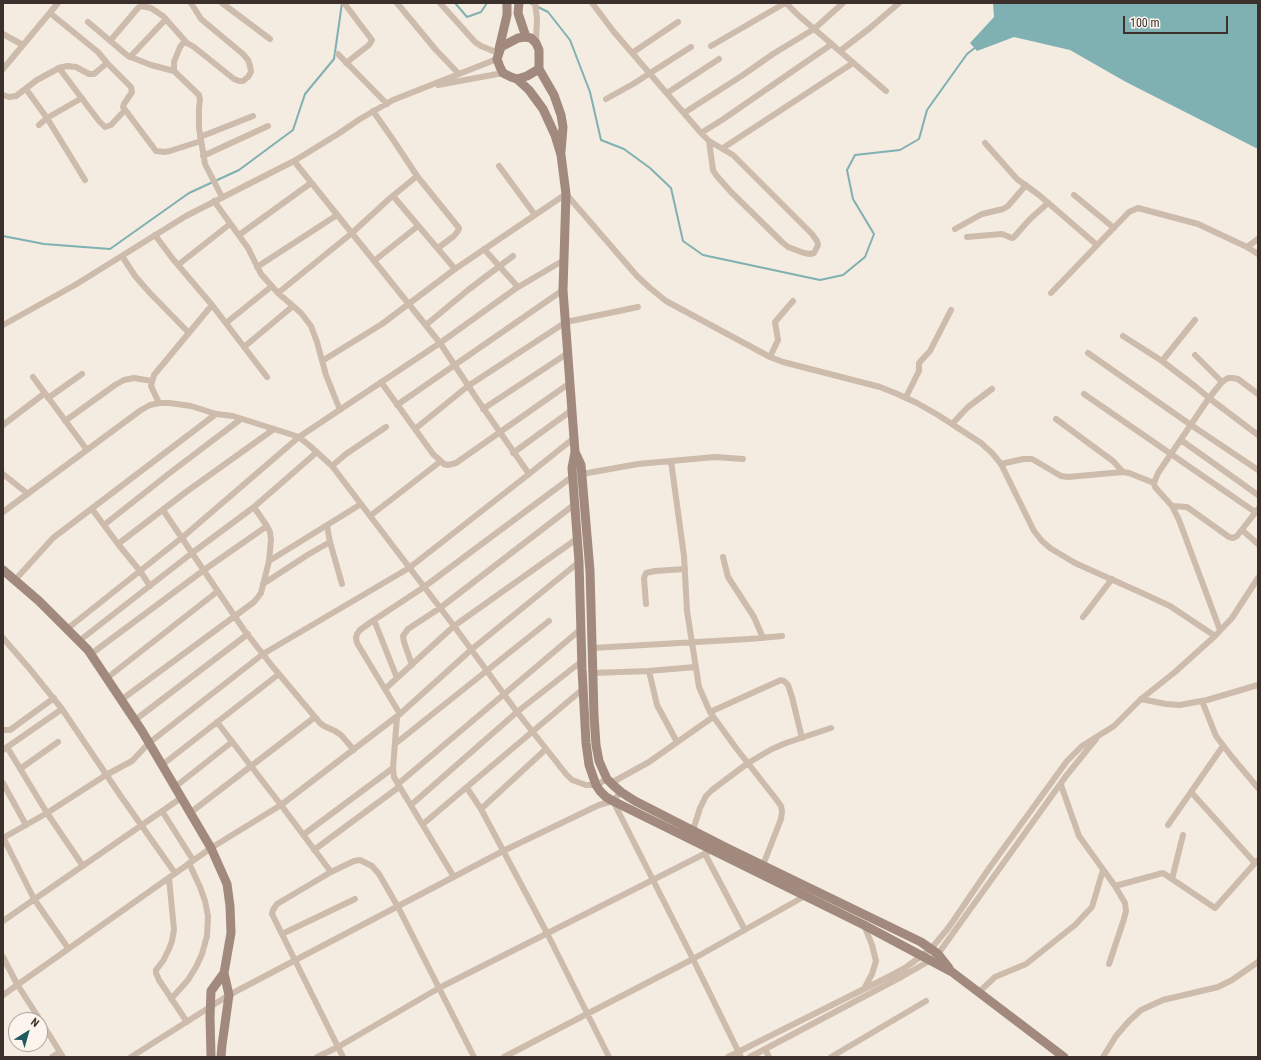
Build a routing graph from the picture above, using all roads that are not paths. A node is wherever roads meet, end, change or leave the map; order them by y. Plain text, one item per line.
1 (58, 3) edge
2 (191, 3) edge
3 (222, 3) edge
4 (344, 3) edge
5 (397, 3) edge
6 (440, 3) edge
7 (507, 3) edge
8 (519, 3) edge
9 (535, 3) edge
10 (592, 3) edge
11 (785, 3) edge
12 (843, 3) edge
13 (898, 3) edge
14 (137, 5) edge
15 (50, 13) junction
16 (166, 19) junction
17 (88, 22) dead end
18 (678, 22) dead end
19 (814, 29) junction
20 (3, 34) edge
21 (526, 37) junction
22 (270, 39) dead end
23 (110, 42) junction
24 (187, 43) junction
25 (536, 43) junction
26 (832, 44) junction
27 (23, 45) junction
28 (712, 46) dead end
29 (691, 47) dead end
30 (840, 52) junction
31 (338, 54) dead end
32 (632, 54) junction
33 (498, 56) junction
34 (130, 57) junction
35 (719, 59) dead end
36 (107, 63) junction
37 (346, 63) junction
38 (853, 63) junction
39 (59, 68) junction
40 (3, 69) edge
41 (539, 69) junction
42 (174, 71) junction
43 (503, 73) junction
44 (649, 73) junction
45 (459, 74) junction
46 (516, 79) junction
47 (421, 88) junction
48 (26, 89) junction
49 (886, 91) dead end
50 (667, 93) junction
51 (3, 95) edge
52 (82, 98) junction
53 (606, 99) dead end
54 (386, 104) junction
55 (125, 110) junction
56 (373, 111) junction
57 (684, 112) junction
58 (253, 116) dead end
59 (47, 118) junction
60 (39, 125) dead end
61 (268, 126) dead end
62 (701, 133) junction
63 (200, 139) junction
64 (709, 141) junction
65 (985, 143) dead end
66 (723, 148) junction
67 (561, 155) junction
68 (203, 156) junction
69 (294, 161) junction
70 (499, 166) dead end
71 (417, 176) junction
72 (85, 180) dead end
73 (311, 183) junction
74 (1026, 185) junction
75 (566, 194) junction
76 (1074, 195) dead end
77 (222, 196) junction
78 (392, 196) junction
79 (214, 201) junction
80 (1048, 203) junction
81 (337, 215) junction
82 (535, 215) junction
83 (230, 224) junction
84 (418, 226) junction
85 (1114, 228) junction
86 (955, 229) dead end
87 (352, 233) junction
88 (155, 235) junction
89 (239, 235) junction
90 (967, 237) dead end
91 (1258, 239) edge
92 (1097, 246) junction
93 (1247, 247) junction
94 (438, 248) junction
95 (484, 249) junction
96 (1258, 254) edge
97 (122, 256) junction
98 (513, 256) dead end
99 (564, 260) junction
100 (374, 261) junction
101 (178, 264) junction
102 (500, 266) junction
103 (257, 267) junction
104 (455, 269) junction
105 (272, 286) junction
106 (518, 287) junction
107 (563, 290) junction
108 (278, 293) junction
109 (1051, 293) dead end
110 (793, 301) dead end
111 (409, 304) junction
112 (212, 305) junction
113 (293, 306) junction
114 (638, 307) dead end
115 (951, 310) dead end
116 (1195, 320) dead end
117 (566, 322) junction
118 (226, 323) junction
119 (3, 325) edge
120 (426, 325) junction
121 (189, 333) junction
122 (1123, 336) dead end
123 (440, 343) junction
124 (244, 347) junction
125 (568, 353) junction
126 (1088, 353) dead end
127 (1195, 355) dead end
128 (770, 357) junction
129 (322, 361) junction
130 (1162, 361) junction
131 (455, 365) junction
132 (82, 374) dead end
133 (34, 377) dead end
134 (267, 377) dead end
135 (152, 381) junction
136 (381, 382) junction
137 (1222, 382) junction
138 (570, 383) junction
139 (468, 386) junction
140 (992, 389) dead end
141 (1084, 394) dead end
142 (1258, 394) edge
143 (47, 395) junction
144 (906, 397) junction
145 (1209, 398) junction
146 (158, 403) junction
147 (397, 405) junction
148 (484, 409) junction
149 (340, 410) junction
150 (572, 410) junction
151 (216, 414) junction
152 (241, 419) junction
153 (1056, 419) dead end
154 (65, 421) junction
155 (952, 424) junction
156 (3, 425) edge
157 (1191, 425) junction
158 (386, 427) dead end
159 (274, 429) junction
160 (415, 429) junction
161 (499, 432) junction
162 (1258, 435) edge
163 (299, 437) junction
164 (574, 438) junction
165 (1181, 440) junction
166 (87, 450) junction
167 (317, 452) junction
168 (514, 453) junction
169 (1171, 454) junction
170 (743, 459) dead end
171 (441, 461) junction
172 (671, 461) junction
173 (1001, 464) junction
174 (332, 466) junction
175 (1258, 470) edge
176 (1123, 472) junction
177 (3, 474) edge
178 (529, 474) junction
179 (577, 475) junction
180 (1154, 483) junction
181 (28, 494) junction
182 (1258, 495) edge
183 (361, 504) junction
184 (575, 504) junction
185 (1172, 506) junction
186 (254, 507) junction
187 (92, 509) junction
188 (163, 510) junction
189 (1257, 510) edge
190 (3, 512) edge
191 (370, 516) junction
192 (104, 525) junction
193 (267, 526) junction
194 (327, 526) junction
195 (1242, 530) junction
196 (182, 538) junction
197 (578, 538) junction
198 (330, 542) junction
199 (118, 544) junction
200 (1258, 544) edge
201 (192, 553) junction
202 (723, 557) dead end
203 (269, 561) junction
204 (579, 562) junction
205 (409, 568) junction
206 (685, 569) junction
207 (3, 570) edge
208 (204, 570) junction
209 (140, 571) junction
210 (1258, 578) edge
211 (1112, 579) junction
212 (15, 580) junction
213 (263, 584) junction
214 (342, 584) dead end
215 (150, 586) junction
216 (424, 587) junction
217 (218, 591) junction
218 (646, 604) dead end
219 (440, 608) junction
220 (235, 616) junction
221 (1083, 618) dead end
222 (374, 620) junction
223 (549, 621) dead end
224 (454, 626) junction
225 (67, 629) junction
226 (581, 629) junction
227 (1220, 630) junction
228 (248, 634) junction
229 (782, 636) dead end
230 (1215, 636) junction
231 (3, 638) edge
232 (763, 638) junction
233 (79, 641) junction
234 (692, 643) junction
235 (592, 648) junction
236 (472, 649) junction
237 (91, 654) junction
238 (263, 654) junction
239 (582, 661) junction
240 (412, 665) junction
241 (695, 667) junction
242 (487, 671) junction
243 (649, 671) junction
244 (592, 673) junction
245 (279, 674) junction
246 (107, 678) junction
247 (398, 678) junction
248 (1258, 685) edge
249 (385, 689) junction
250 (583, 689) junction
251 (504, 694) junction
252 (54, 698) junction
253 (1141, 699) junction
254 (121, 700) junction
255 (1202, 701) junction
256 (62, 708) junction
257 (517, 712) junction
258 (398, 715) junction
259 (712, 715) junction
260 (315, 717) junction
261 (135, 720) junction
262 (217, 722) junction
263 (831, 728) dead end
264 (3, 730) edge
265 (532, 732) junction
266 (1098, 736) junction
267 (802, 738) junction
268 (58, 742) dead end
269 (232, 742) junction
270 (677, 742) junction
271 (149, 743) junction
272 (394, 744) junction
273 (1223, 746) junction
274 (5, 748) edge
275 (354, 750) junction
276 (546, 750) junction
277 (748, 763) junction
278 (162, 765) junction
279 (251, 766) junction
280 (20, 768) junction
281 (393, 768) junction
282 (1058, 774) junction
283 (106, 775) junction
284 (1065, 778) junction
285 (609, 781) junction
286 (3, 784) edge
287 (398, 785) junction
288 (596, 785) junction
289 (1060, 785) junction
290 (175, 787) junction
291 (467, 788) junction
292 (1258, 788) edge
293 (621, 792) junction
294 (1191, 792) junction
295 (181, 798) junction
296 (613, 801) junction
297 (281, 805) junction
298 (411, 805) junction
299 (482, 809) junction
300 (162, 811) junction
301 (47, 813) junction
302 (190, 813) junction
303 (423, 824) junction
304 (26, 825) junction
305 (141, 825) junction
306 (1168, 825) dead end
307 (692, 830) junction
308 (303, 835) junction
309 (1183, 835) dead end
310 (3, 837) edge
311 (211, 848) junction
312 (314, 850) junction
313 (503, 851) junction
314 (708, 852) junction
315 (1257, 861) edge
316 (191, 862) junction
317 (763, 865) junction
318 (83, 866) junction
319 (1103, 870) junction
320 (331, 872) junction
321 (175, 873) junction
322 (454, 877) junction
323 (169, 878) junction
324 (1172, 879) junction
325 (653, 881) junction
326 (1115, 886) junction
327 (805, 896) junction
328 (355, 899) dead end
329 (34, 900) junction
330 (398, 907) junction
331 (3, 921) edge
332 (864, 925) junction
333 (745, 930) junction
334 (547, 933) junction
335 (282, 934) junction
336 (68, 948) junction
337 (935, 951) junction
338 (922, 955) junction
339 (3, 957) edge
340 (693, 959) junction
341 (296, 960) junction
342 (931, 960) junction
343 (1258, 962) edge
344 (1109, 964) dead end
345 (952, 972) junction
346 (224, 973) junction
347 (17, 984) junction
348 (439, 988) junction
349 (864, 989) junction
350 (978, 992) junction
351 (229, 994) junction
352 (3, 995) edge
353 (171, 999) junction
354 (926, 1001) dead end
355 (210, 1007) junction
356 (35, 1012) edge
357 (587, 1014) junction
358 (187, 1022) junction
359 (48, 1032) edge
360 (338, 1047) junction
361 (765, 1049) junction
362 (62, 1054) edge
363 (740, 1054) edge
364 (52, 1057) edge
365 (131, 1057) edge
366 (211, 1057) edge
367 (221, 1057) edge
368 (317, 1057) edge
369 (343, 1057) edge
370 (474, 1057) edge
371 (504, 1057) edge
372 (609, 1057) edge
373 (728, 1057) edge
374 (750, 1057) edge
375 (769, 1057) edge
376 (831, 1057) edge
377 (1064, 1057) edge
378 (1103, 1057) edge

1 - 15 street
2 - 24 street
3 - 22 street
4 - 37 street
5 - 45 street
6 - 33 street
7 - 33 street
8 - 21 street
9 - 25 street
10 - 32 street
11 - 19 street
11 - 28 street
12 - 19 street
13 - 30 street
14 - 16 street
14 - 23 street
15 - 27 street
15 - 36 street
16 - 24 street
16 - 34 street
17 - 23 street
18 - 32 street
19 - 26 street
19 - 57 street
20 - 27 street
21 - 25 street
21 - 33 street
23 - 34 street
24 - 42 street
25 - 41 street
26 - 30 street
26 - 62 street
27 - 40 street
29 - 44 street
30 - 38 street
31 - 37 street
32 - 44 street
33 - 43 street
33 - 45 street
34 - 42 street
35 - 50 street
36 - 39 street
36 - 55 street
37 - 54 street
38 - 49 street
38 - 66 street
39 - 48 street
39 - 52 street
41 - 46 street
41 - 67 street
42 - 63 street
43 - 46 street
43 - 47 street
44 - 50 street
44 - 53 street
45 - 47 street
46 - 67 street
47 - 54 street
48 - 51 street
48 - 59 street
50 - 57 street
52 - 55 street
52 - 59 street
54 - 56 street
55 - 63 street
56 - 69 street
56 - 71 street
57 - 62 street
58 - 63 street
59 - 60 street
59 - 72 street
61 - 68 street
62 - 64 street
63 - 68 street
64 - 66 street
64 - 66 street
65 - 74 street
67 - 75 street
68 - 77 street
69 - 73 street
69 - 77 street
70 - 82 street
71 - 78 street
71 - 94 street
73 - 81 street
73 - 89 street
74 - 80 street
74 - 86 street
75 - 82 street
75 - 99 street
75 - 128 street
76 - 85 street
77 - 79 street
78 - 84 street
78 - 87 street
79 - 83 street
79 - 88 street
80 - 90 street
80 - 92 street
81 - 87 street
81 - 103 street
82 - 95 street
83 - 89 street
83 - 101 street
84 - 94 street
84 - 100 street
85 - 92 street
85 - 93 street
87 - 100 street
87 - 108 street
88 - 97 street
88 - 101 street
89 - 103 street
91 - 93 street
92 - 109 street
93 - 96 street
94 - 104 street
95 - 102 street
95 - 104 street
97 - 119 street
97 - 121 street
98 - 102 street
99 - 106 street
99 - 107 street
100 - 111 street
101 - 112 street
102 - 106 street
102 - 120 street
103 - 105 street
104 - 111 street
105 - 108 street
105 - 118 street
106 - 123 street
107 - 117 street
107 - 131 street
108 - 113 street
110 - 128 street
111 - 120 street
111 - 129 street
112 - 118 street
112 - 121 street
113 - 124 street
113 - 129 street
114 - 117 street
115 - 144 street
116 - 130 street
117 - 125 street
117 - 139 street
118 - 124 street
120 - 123 street
121 - 135 street
122 - 130 street
123 - 131 street
123 - 136 street
124 - 134 street
125 - 138 street
125 - 148 street
126 - 157 street
127 - 137 street
128 - 144 street
129 - 149 street
130 - 145 street
131 - 139 street
131 - 147 street
132 - 143 street
133 - 143 street
135 - 146 street
135 - 154 street
136 - 147 street
136 - 149 street
137 - 142 street
137 - 145 street
138 - 150 street
138 - 161 street
139 - 148 street
139 - 160 street
140 - 155 street
141 - 169 street
143 - 154 street
143 - 156 street
144 - 155 street
145 - 157 street
145 - 162 street
146 - 151 street
146 - 166 street
147 - 160 street
148 - 161 street
149 - 163 street
150 - 164 street
150 - 168 street
151 - 152 street
151 - 187 street
152 - 159 street
152 - 192 street
153 - 176 street
154 - 166 street
155 - 173 street
157 - 165 street
157 - 175 street
158 - 174 street
159 - 163 street
159 - 188 street
160 - 171 street
161 - 168 street
161 - 171 street
163 - 167 street
163 - 196 street
164 - 178 street
164 - 179 street
165 - 169 street
165 - 182 street
166 - 181 street
167 - 174 street
167 - 186 street
168 - 178 street
169 - 180 street
169 - 189 street
170 - 172 street
171 - 191 street
172 - 179 street
172 - 206 street
173 - 176 street
173 - 211 street
174 - 183 street
176 - 180 street
177 - 181 street
178 - 205 street
179 - 184 street
179 - 216 street
179 - 235 street
180 - 185 street
181 - 190 street
183 - 191 street
183 - 194 street
184 - 197 street
184 - 219 street
185 - 195 street
185 - 227 street
186 - 193 street
186 - 201 street
187 - 192 street
187 - 212 street
188 - 196 street
188 - 199 street
189 - 195 street
191 - 205 street
192 - 199 street
193 - 203 street
193 - 208 street
194 - 198 street
194 - 203 street
195 - 200 street
196 - 201 street
196 - 209 street
197 - 204 street
197 - 224 street
198 - 213 street
198 - 214 street
199 - 209 street
201 - 208 street
201 - 215 street
202 - 232 street
203 - 213 street
204 - 226 street
204 - 236 street
205 - 216 street
205 - 238 street
206 - 218 street
206 - 234 street
207 - 212 street
208 - 217 street
208 - 237 street
209 - 215 street
209 - 225 street
210 - 227 street
211 - 221 street
211 - 230 street
212 - 225 street
213 - 220 street
215 - 233 street
216 - 219 street
216 - 222 street
217 - 220 street
217 - 246 street
219 - 224 street
219 - 240 street
220 - 228 street
220 - 254 street
222 - 247 street
222 - 249 street
223 - 242 street
224 - 236 street
224 - 240 street
225 - 233 street
226 - 239 street
226 - 251 street
227 - 230 street
228 - 238 street
228 - 261 street
229 - 232 street
230 - 253 street
231 - 252 street
232 - 234 street
233 - 237 street
234 - 235 street
234 - 241 street
235 - 244 street
236 - 242 street
236 - 258 street
237 - 246 street
238 - 245 street
238 - 271 street
239 - 250 street
239 - 257 street
240 - 247 street
241 - 243 street
241 - 259 street
242 - 251 street
242 - 272 street
243 - 244 street
243 - 270 street
244 - 285 street
245 - 260 street
245 - 262 street
246 - 254 street
247 - 249 street
248 - 255 street
249 - 258 street
250 - 265 street
250 - 288 street
251 - 257 street
251 - 287 street
252 - 256 street
252 - 264 street
253 - 255 street
253 - 266 street
254 - 261 street
255 - 273 street
256 - 274 street
256 - 283 street
257 - 265 street
257 - 298 street
258 - 272 street
258 - 275 street
259 - 267 street
259 - 270 street
259 - 277 street
260 - 275 street
260 - 279 street
261 - 271 street
262 - 269 street
262 - 278 street
263 - 267 street
265 - 276 street
265 - 291 street
266 - 282 street
266 - 284 street
267 - 277 street
268 - 280 street
269 - 279 street
269 - 290 street
270 - 285 street
271 - 278 street
271 - 283 street
272 - 281 street
273 - 292 street
273 - 294 street
274 - 280 street
275 - 297 street
276 - 288 street
276 - 299 street
277 - 307 street
277 - 317 street
278 - 290 street
279 - 297 street
279 - 302 street
280 - 301 street
281 - 287 street
281 - 308 street
282 - 284 street
282 - 337 street
283 - 301 street
283 - 305 street
284 - 289 street
285 - 288 street
285 - 293 street
286 - 304 street
287 - 298 street
287 - 312 street
288 - 296 street
289 - 319 street
289 - 337 street
290 - 295 street
291 - 299 street
291 - 303 street
293 - 296 street
293 - 307 street
294 - 306 street
294 - 315 street
295 - 300 street
295 - 302 street
296 - 313 street
296 - 314 street
296 - 325 street
297 - 308 street
297 - 311 street
298 - 303 street
299 - 313 street
300 - 305 street
300 - 316 street
301 - 304 street
301 - 318 street
302 - 311 street
303 - 322 street
304 - 310 street
305 - 318 street
305 - 321 street
307 - 317 street
308 - 312 street
309 - 324 street
310 - 329 street
311 - 316 street
311 - 346 street
312 - 320 street
313 - 322 street
313 - 334 street
314 - 325 street
314 - 327 street
314 - 333 street
315 - 324 street
316 - 321 street
316 - 353 street
317 - 337 street
318 - 329 street
319 - 326 street
319 - 350 street
320 - 330 street
320 - 335 street
321 - 323 street
322 - 330 street
323 - 336 street
323 - 353 street
324 - 326 street
325 - 334 street
325 - 340 street
326 - 344 street
327 - 332 street
327 - 333 street
328 - 335 street
329 - 331 street
329 - 336 street
330 - 341 street
330 - 348 street
332 - 338 street
332 - 349 street
333 - 340 street
334 - 348 street
334 - 357 street
335 - 341 street
336 - 347 street
337 - 338 street
337 - 342 street
337 - 345 street
338 - 342 street
338 - 349 street
339 - 347 street
340 - 357 street
340 - 363 street
341 - 351 street
341 - 360 street
342 - 345 street
342 - 361 street
343 - 378 street
345 - 350 street
346 - 351 street
346 - 355 street
347 - 352 street
347 - 356 street
348 - 360 street
348 - 370 street
349 - 363 street
350 - 377 street
351 - 355 street
351 - 367 street
353 - 358 street
354 - 376 street
355 - 358 street
355 - 366 street
357 - 371 street
357 - 372 street
358 - 365 street
359 - 362 street
360 - 368 street
360 - 369 street
361 - 374 street
361 - 375 street
362 - 364 street
363 - 373 street

